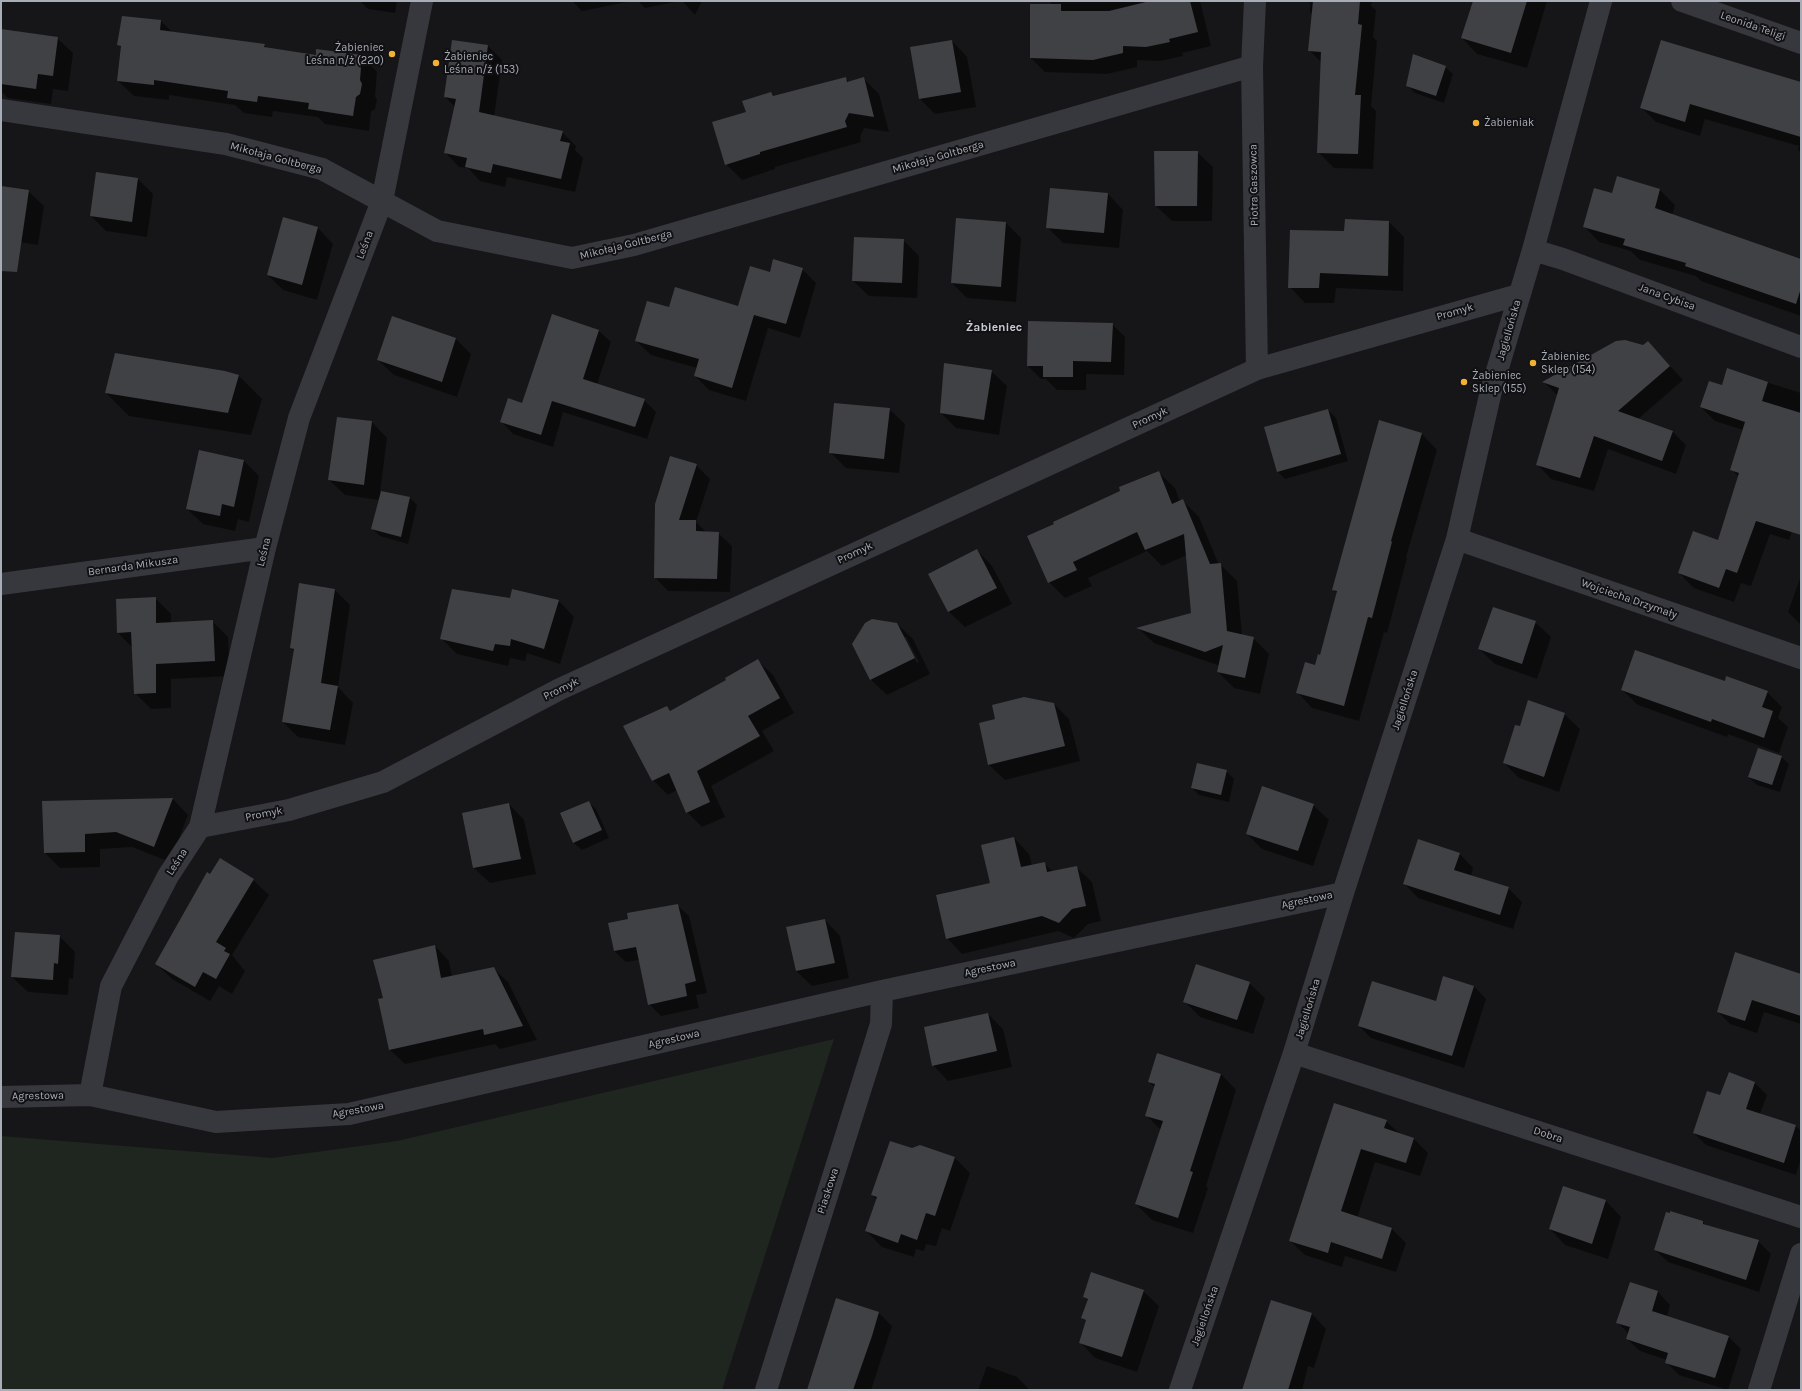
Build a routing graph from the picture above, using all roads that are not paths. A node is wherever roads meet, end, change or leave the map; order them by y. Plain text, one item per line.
1 (422, 1) edge
2 (1256, 1) edge
3 (1601, 1) edge
4 (1682, 1) edge
5 (1801, 42) edge
6 (1252, 66) junction
7 (1, 110) edge
8 (382, 201) junction
9 (1533, 250) junction
10 (1518, 295) junction
11 (1801, 347) edge
12 (1258, 369) junction
13 (1458, 539) junction
14 (265, 548) junction
15 (1, 584) edge
16 (1801, 658) edge
17 (200, 827) junction
18 (1343, 893) junction
19 (882, 991) junction
20 (1294, 1052) junction
21 (90, 1094) junction
22 (1, 1097) edge
23 (1801, 1216) edge
24 (1801, 1254) edge
25 (766, 1390) edge
26 (1180, 1390) edge
27 (1759, 1390) edge

1 - 8 street, Leśna
2 - 6 street, Piotra Gaszowca
3 - 9 street, Jagiellońska
4 - 5 street, Leonida Teligi
6 - 8 street, Mikołaja Goltberga
6 - 12 street, Piotra Gaszowca
7 - 8 street, Mikołaja Goltberga
8 - 14 street, Leśna
9 - 10 street, Jagiellońska
9 - 11 street, Jana Cybisa
10 - 12 street, Promyk
10 - 13 street, Jagiellońska
12 - 17 street, Promyk
13 - 16 street, Wojciecha Drzymały
13 - 18 street, Jagiellońska
14 - 15 street, Bernarda Mikusza
14 - 17 street, Leśna
17 - 21 street, Leśna
18 - 19 street, Agrestowa
18 - 20 street, Jagiellońska
19 - 21 street, Agrestowa
19 - 25 street, Piaskowa
20 - 23 street, Dobra
20 - 26 street, Jagiellońska
21 - 22 street, Agrestowa
24 - 27 street

